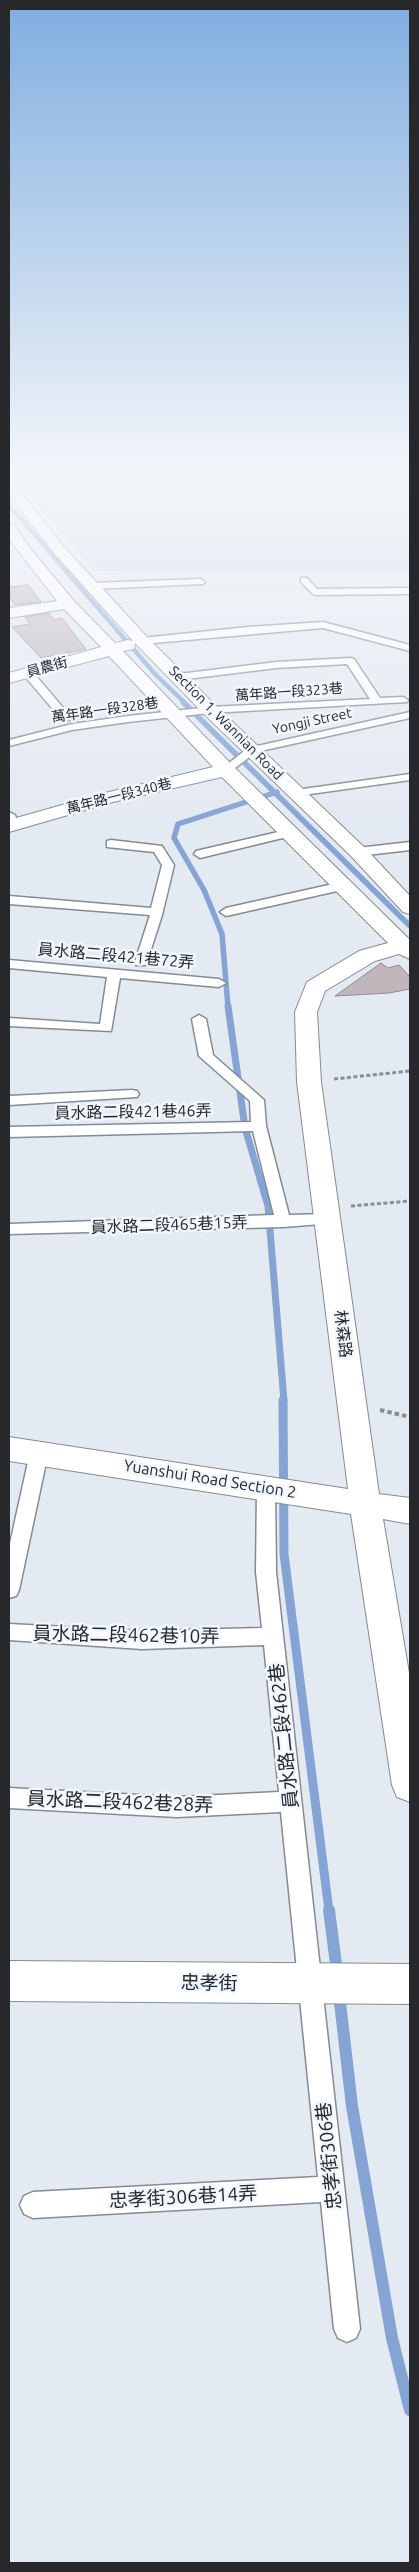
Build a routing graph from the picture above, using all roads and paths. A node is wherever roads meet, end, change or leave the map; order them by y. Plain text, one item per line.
1 (51, 588) edge
2 (94, 588) edge
3 (311, 588) edge
4 (410, 591) edge
5 (68, 604) junction
6 (9, 613) edge
7 (142, 641) junction
8 (410, 648) edge
9 (112, 650) junction
10 (15, 675) edge
11 (179, 677) junction
12 (407, 696) edge
13 (376, 700) junction
14 (210, 710) junction
15 (176, 716) junction
16 (410, 716) edge
17 (66, 718) dead end
18 (9, 743) edge
19 (252, 750) junction
20 (226, 770) junction
21 (410, 778) edge
22 (296, 793) junction
23 (10, 822) edge
24 (291, 833) junction
25 (110, 844) dead end
26 (410, 846) edge
27 (358, 852) junction
28 (200, 854) dead end
29 (342, 886) junction
30 (9, 900) edge
31 (410, 908) edge
32 (155, 912) junction
33 (226, 912) dead end
34 (409, 949) edge
35 (141, 962) dead end
36 (9, 964) edge
37 (114, 974) junction
38 (219, 983) dead end
39 (199, 1019) dead end
40 (9, 1022) edge
41 (410, 1071) edge
42 (309, 1082) junction
43 (132, 1094) dead end
44 (9, 1101) edge
45 (258, 1126) junction
46 (9, 1132) edge
47 (410, 1201) edge
48 (328, 1213) junction
49 (283, 1222) junction
50 (9, 1229) edge
51 (9, 1449) edge
52 (39, 1453) junction
53 (266, 1488) junction
54 (365, 1503) junction
55 (410, 1511) edge
56 (9, 1590) edge
57 (9, 1632) edge
58 (273, 1636) junction
59 (410, 1785) edge
60 (9, 1798) edge
61 (291, 1801) junction
62 (9, 1981) edge
63 (311, 1984) junction
64 (410, 1984) edge
65 (332, 2189) junction
66 (33, 2206) dead end
67 (347, 2329) dead end

1 - 5 street, Section 1, Wannian Road
2 - 7 street, Section 1, Wannian Road
3 - 4 lane
5 - 6 street
5 - 9 street, Section 1, Wannian Road
7 - 8 lane
7 - 9 street, 員農街
7 - 11 street, Section 1, Wannian Road
9 - 10 street, 員農街
9 - 15 street, Section 1, Wannian Road
10 - 17 lane
11 - 13 lane
11 - 14 street, Section 1, Wannian Road
12 - 13 lane, 萬年路一段323巷
12 - 16 lane
13 - 14 lane, 萬年路一段323巷
14 - 15 lane, 萬年路一段323巷
14 - 19 street, Section 1, Wannian Road
15 - 18 lane, 萬年路一段328巷
15 - 20 street, Section 1, Wannian Road
16 - 19 lane, Yongji Street
19 - 20 lane, Yongji Street
19 - 22 street, Section 1, Wannian Road
20 - 23 street, 萬年路一段340巷
20 - 24 street, Section 1, Wannian Road
21 - 22 lane
22 - 27 street, Section 1, Wannian Road
24 - 28 lane
24 - 29 street, Section 1, Wannian Road
25 - 32 lane
26 - 27 lane
27 - 31 street, Section 1, Wannian Road
29 - 33 lane
29 - 34 street, Section 1, Wannian Road
30 - 32 lane
32 - 35 lane
34 - 42 street, 林森路
36 - 37 lane, 員水路二段421巷72弄
37 - 38 lane, 員水路二段421巷72弄
37 - 40 lane
39 - 45 lane
41 - 42 path
42 - 48 street, 林森路
43 - 44 lane
45 - 46 lane, 員水路二段421巷46弄
45 - 49 lane
47 - 48 path
48 - 49 lane, 員水路二段465巷15弄
48 - 54 street, 林森路
49 - 50 lane, 員水路二段465巷15弄
51 - 52 street, Yuanshui Road Section 2
52 - 53 street, Yuanshui Road Section 2
52 - 56 lane
53 - 54 street, Yuanshui Road Section 2
53 - 58 lane, 員水路二段462巷
54 - 55 street, Yuanshui Road Section 2
54 - 59 street, 林森路
57 - 58 lane, 員水路二段462巷10弄
58 - 61 lane, 員水路二段462巷
60 - 61 lane, 員水路二段462巷28弄
61 - 63 lane, 員水路二段462巷
62 - 63 street, 忠孝街
63 - 64 street, 忠孝街
63 - 65 lane, 忠孝街306巷
65 - 66 lane, 忠孝街306巷14弄
65 - 67 lane, 忠孝街306巷

